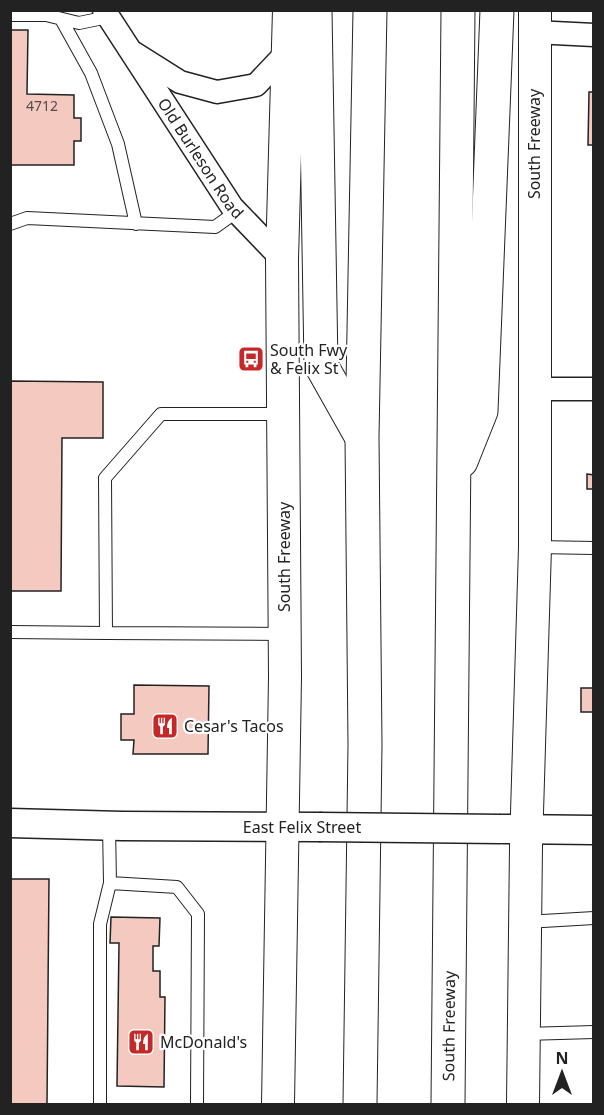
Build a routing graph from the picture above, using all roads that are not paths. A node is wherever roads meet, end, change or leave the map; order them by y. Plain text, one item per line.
1 (289, 10) edge
2 (315, 10) edge
3 (370, 10) edge
4 (458, 10) edge
5 (497, 10) edge
6 (106, 14) edge
7 (10, 15) edge
8 (61, 19) junction
9 (534, 21) edge
10 (594, 35) edge
11 (128, 49) junction
12 (289, 50) junction
13 (236, 212) junction
14 (10, 224) edge
15 (136, 224) junction
16 (282, 260) junction
17 (534, 389) junction
18 (594, 389) edge
19 (283, 414) junction
20 (362, 437) junction
21 (454, 480) junction
22 (535, 547) junction
23 (594, 548) edge
24 (10, 632) edge
25 (106, 633) junction
26 (285, 634) junction
27 (10, 823) edge
28 (109, 826) junction
29 (284, 826) junction
30 (513, 829) junction
31 (594, 830) edge
32 (110, 883) junction
33 (594, 918) edge
34 (525, 922) junction
35 (594, 1032) edge
36 (524, 1034) junction
37 (100, 1104) edge
38 (197, 1104) edge
39 (278, 1104) edge
40 (360, 1104) edge
41 (448, 1104) edge
42 (524, 1104) edge

1 - 12 main road, South Freeway
2 - 20 highway
3 - 20 highway
4 - 21 highway, South Freeway
5 - 21 highway
6 - 8 lane
6 - 11 street, Old Burleson Road
7 - 8 lane
8 - 15 lane
9 - 10 street
9 - 17 main road, South Freeway
11 - 12 street, Old Burleson Road
11 - 13 street, Old Burleson Road
12 - 16 main road, South Freeway
13 - 15 lane
13 - 16 street, Old Burleson Road
14 - 15 lane
16 - 19 main road, South Freeway
17 - 18 street
17 - 22 main road, South Freeway
19 - 25 lane
19 - 26 main road, South Freeway
20 - 40 highway
21 - 41 highway, South Freeway
22 - 23 lane
22 - 30 main road, South Freeway
24 - 25 lane
25 - 26 lane
26 - 29 main road, South Freeway
27 - 28 street, East Felix Street
28 - 29 street, East Felix Street
28 - 32 lane
29 - 30 street, East Felix Street, bridge
29 - 39 main road, South Freeway
30 - 31 street, East Felix Street
30 - 34 main road, South Freeway
32 - 37 lane
32 - 38 lane
33 - 34 lane
34 - 36 main road, South Freeway
35 - 36 lane
36 - 42 main road, South Freeway

